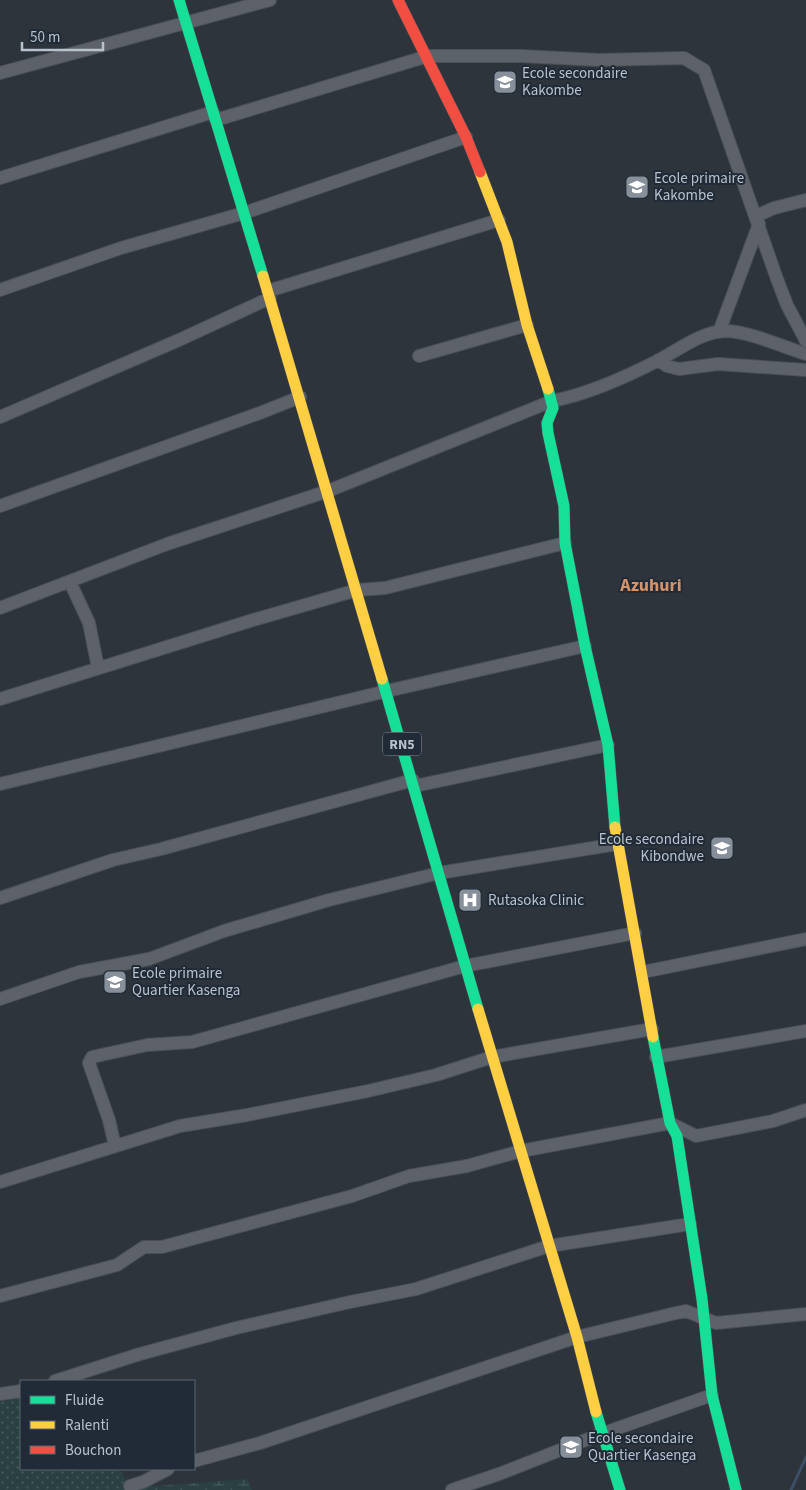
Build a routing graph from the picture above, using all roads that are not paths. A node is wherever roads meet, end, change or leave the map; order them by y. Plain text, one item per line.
1 (179, 0) edge
2 (270, 0) edge
3 (398, 0) edge
4 (186, 22) junction
5 (428, 56) junction
6 (0, 73) edge
7 (214, 116) junction
8 (466, 137) junction
9 (0, 178) edge
10 (806, 200) edge
11 (244, 213) junction
12 (499, 220) junction
13 (757, 220) junction
14 (0, 290) edge
15 (269, 294) junction
16 (527, 325) junction
17 (719, 332) junction
18 (806, 341) edge
19 (806, 354) edge
20 (419, 356) dead end
21 (658, 360) junction
22 (806, 370) edge
23 (300, 397) junction
24 (552, 400) junction
25 (0, 417) edge
26 (328, 491) junction
27 (0, 506) edge
28 (566, 543) junction
29 (70, 582) junction
30 (357, 590) junction
31 (0, 608) edge
32 (584, 646) junction
33 (98, 668) junction
34 (387, 690) junction
35 (0, 699) edge
36 (608, 745) junction
37 (414, 783) junction
38 (0, 784) edge
39 (616, 844) junction
40 (439, 874) junction
41 (0, 898) edge
42 (635, 933) junction
43 (806, 939) edge
44 (465, 966) junction
45 (643, 972) junction
46 (0, 999) edge
47 (652, 1029) junction
48 (806, 1031) edge
49 (656, 1057) junction
50 (492, 1058) junction
51 (806, 1110) edge
52 (670, 1123) junction
53 (115, 1146) junction
54 (521, 1151) junction
55 (0, 1182) edge
56 (690, 1224) junction
57 (549, 1246) junction
58 (0, 1296) edge
59 (806, 1314) edge
60 (703, 1316) junction
61 (577, 1337) junction
62 (58, 1380) edge
63 (20, 1391) edge
64 (0, 1394) edge
65 (712, 1395) junction
66 (601, 1434) junction
67 (195, 1461) edge
68 (166, 1470) edge
69 (130, 1486) dead end
70 (452, 1490) edge
71 (620, 1490) edge
72 (736, 1490) edge

1 - 4 main road, RN5
2 - 4 street
3 - 5 main road
4 - 6 street
4 - 7 main road, RN5
5 - 7 street
5 - 8 main road
5 - 13 street
7 - 9 street
7 - 11 main road, RN5
8 - 11 street
8 - 12 main road
10 - 13 street
11 - 14 street
11 - 15 main road, RN5
12 - 15 street
12 - 16 main road
13 - 17 street
13 - 18 street
15 - 23 main road, RN5
15 - 25 street
16 - 20 street
16 - 24 main road
17 - 19 street
17 - 21 street
21 - 22 street
21 - 24 street
23 - 26 main road, RN5
23 - 27 street
24 - 26 street
24 - 28 main road
26 - 29 street
26 - 30 main road, RN5
28 - 30 street
28 - 32 main road
29 - 31 street
29 - 33 street
30 - 33 street
30 - 34 main road, RN5
32 - 34 street
32 - 36 main road
33 - 35 street
34 - 37 main road, RN5
34 - 38 street
36 - 37 street
36 - 39 main road
37 - 40 main road, RN5
37 - 41 street
39 - 40 street
39 - 42 main road
40 - 44 main road, RN5
40 - 46 street
42 - 44 street
42 - 45 main road
43 - 45 street
44 - 50 main road, RN5
44 - 53 street
45 - 47 main road
47 - 49 main road
47 - 50 street
48 - 49 street
49 - 52 main road
50 - 53 street
50 - 54 main road, RN5
51 - 52 street
52 - 54 street
52 - 56 main road
53 - 55 street
54 - 57 main road, RN5
54 - 58 street
56 - 57 street
56 - 60 main road
57 - 61 main road, RN5
57 - 62 street
59 - 60 street
60 - 61 street
60 - 65 main road
61 - 66 main road, RN5
61 - 67 street
63 - 64 street
65 - 66 street
65 - 72 main road
66 - 70 street
66 - 71 main road, RN5
68 - 69 street

